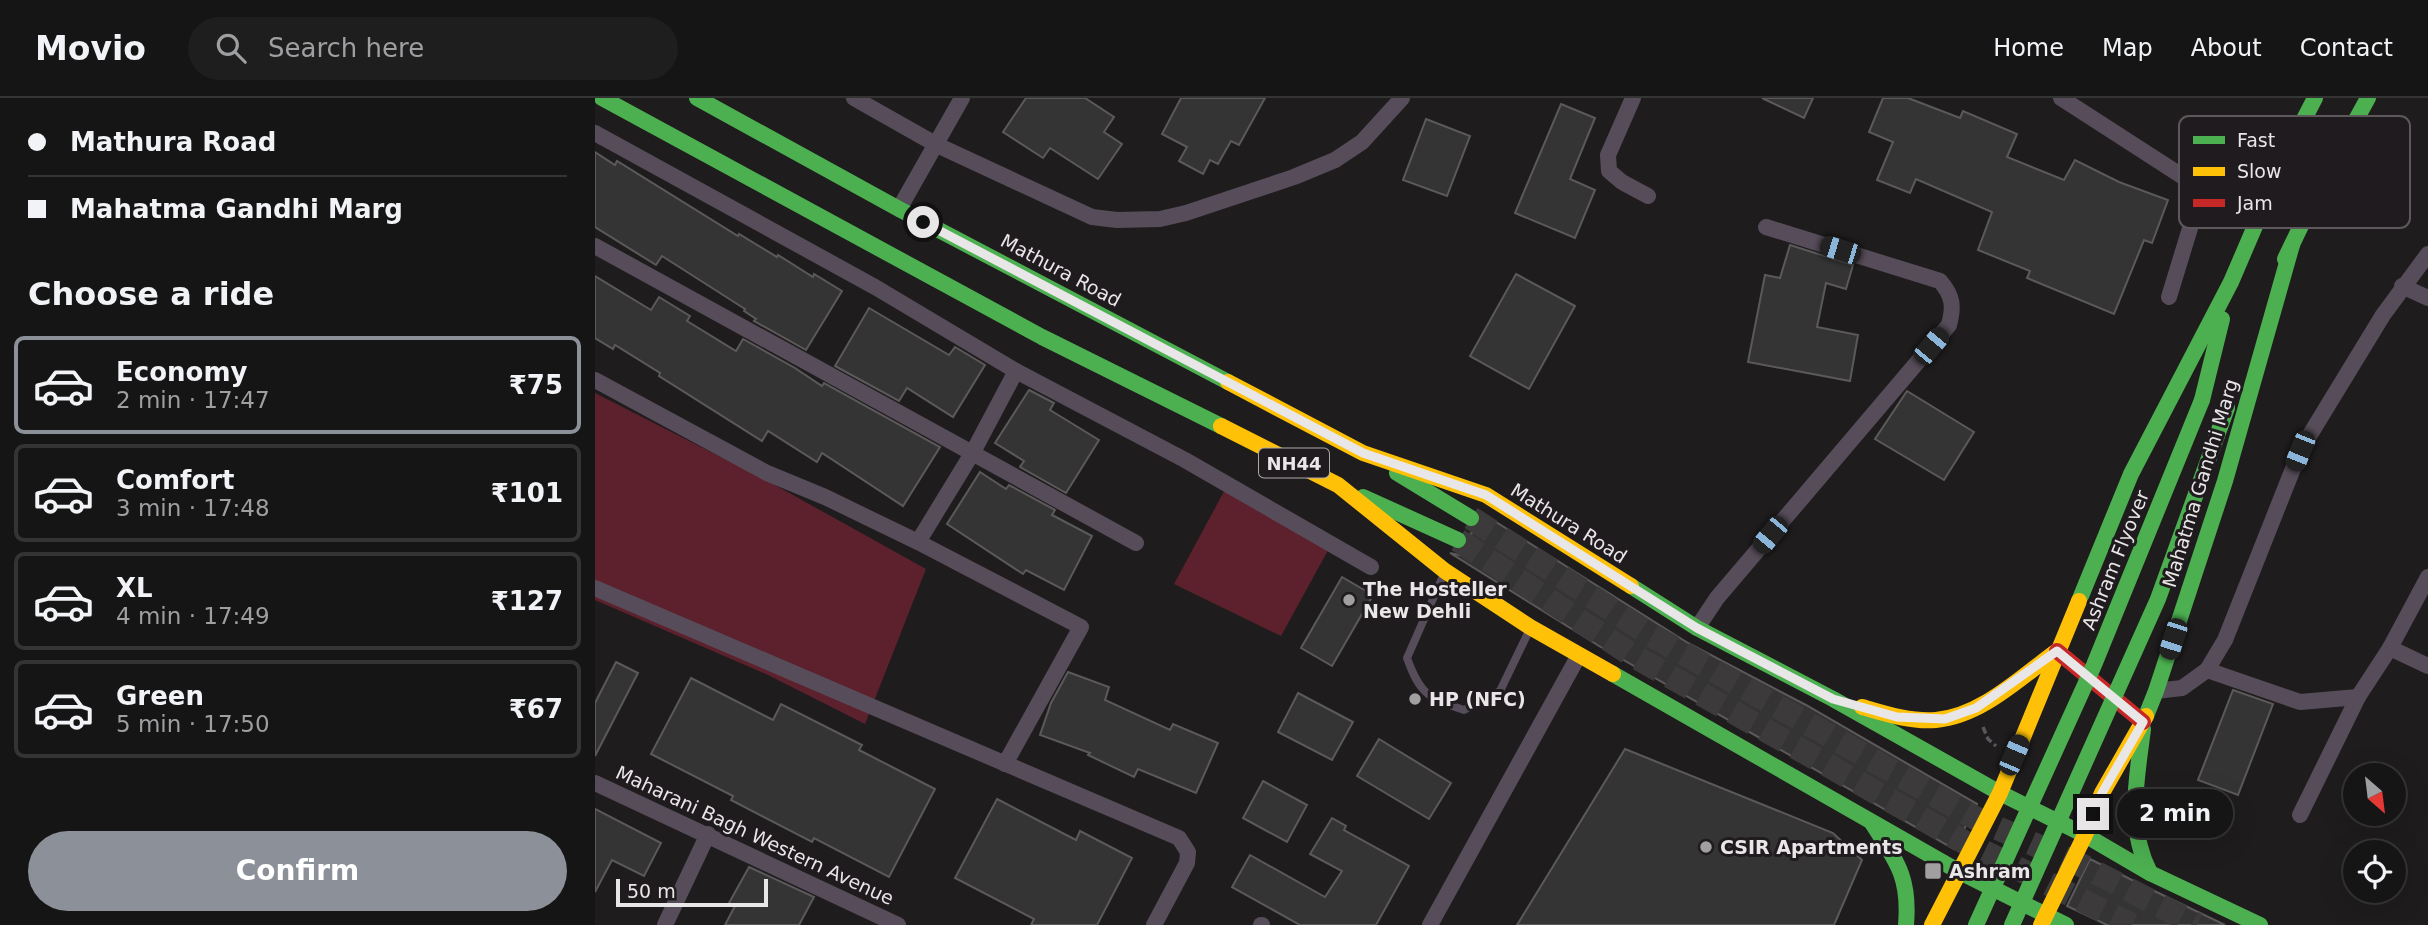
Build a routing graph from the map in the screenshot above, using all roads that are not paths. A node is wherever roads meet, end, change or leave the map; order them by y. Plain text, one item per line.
1 (603, 98) edge
2 (697, 98) edge
3 (854, 98) edge
4 (962, 98) edge
5 (1402, 98) edge
6 (1633, 98) edge
7 (2061, 98) edge
8 (2315, 98) edge
9 (2368, 98) edge
10 (2306, 116) edge
11 (2358, 116) edge
12 (595, 133) edge
13 (937, 145) junction
14 (2179, 174) edge
15 (1648, 196) dead end
16 (899, 209) junction
17 (1766, 227) dead end
18 (2190, 228) edge
19 (2254, 228) edge
20 (2300, 228) edge
21 (2292, 245) junction
22 (595, 246) edge
23 (2428, 254) edge
24 (2231, 282) junction
25 (2402, 286) junction
26 (2168, 297) dead end
27 (2428, 298) edge
28 (1016, 371) junction
29 (595, 380) edge
30 (2202, 400) joint
31 (973, 452) junction
32 (1363, 453) junction
33 (1338, 485) junction
34 (1471, 518) tunnel mouth
35 (1458, 540) tunnel mouth
36 (918, 542) junction
37 (1136, 543) dead end
38 (1370, 567) dead end
39 (1445, 571) junction
40 (2428, 577) edge
41 (595, 588) edge
42 (1531, 627) junction
43 (1697, 628) junction
44 (2390, 648) junction
45 (2057, 651) junction
46 (1579, 655) junction
47 (2428, 666) edge
48 (2207, 670) junction
49 (2156, 691) junction
50 (2358, 697) junction
51 (1833, 699) junction
52 (2143, 722) junction
53 (1005, 764) junction
54 (595, 783) edge
55 (2000, 793) junction
56 (2300, 816) dead end
57 (1872, 822) junction
58 (708, 834) junction
59 (2085, 835) junction
60 (1958, 871) junction
61 (2150, 873) junction
62 (2043, 920) edge
63 (665, 925) edge
64 (898, 925) edge
65 (1154, 925) edge
66 (1430, 925) edge
67 (1906, 925) edge
68 (1932, 925) edge
69 (1976, 925) edge
70 (2012, 925) edge
71 (2066, 925) edge
72 (2260, 925) edge

1 - 33 main road, NH44
2 - 16 main road, Mathura Road / NH44
3 - 13 street
4 - 13 street
5 - 13 street
6 - 15 street
7 - 14 street
8 - 10 main road
9 - 11 main road
12 - 28 street
13 - 16 street
16 - 32 main road, Mathura Road / NH44
17 - 43 street
18 - 26 street
19 - 24 main road
20 - 21 main road
21 - 49 main road, Mahatma Gandhi Marg
21 - 70 main road, Mahatma Gandhi Marg, bridge
22 - 31 street
23 - 25 street
24 - 30 main road, Mahatma Gandhi Marg
24 - 45 main road
25 - 27 street
25 - 48 street
28 - 31 street
28 - 38 street
29 - 36 street
30 - 69 main road, Ashram Flyover, bridge
31 - 36 street
31 - 37 street
32 - 34 main road
32 - 43 main road, Mathura Road / NH44
33 - 35 main road
33 - 39 main road, NH44
36 - 53 street
39 - 42 main road, NH44
39 - 42 lane
40 - 44 street
41 - 53 street
42 - 46 main road, NH44
43 - 51 main road, Mathura Road / NH44
44 - 47 street
44 - 50 street
45 - 51 main road
45 - 52 main road
45 - 55 main road
46 - 57 main road, NH44
46 - 66 street
48 - 49 street
48 - 50 street
49 - 52 main road, Mahatma Gandhi Marg
50 - 56 street
51 - 55 main road, Mathura Road / NH44
52 - 59 main road, Mahatma Gandhi Marg
52 - 61 main road
53 - 65 street
54 - 58 street, Maharani Bagh Western Avenue
55 - 59 main road, Mathura Road / NH44
55 - 60 main road
57 - 60 main road, NH44
57 - 67 main road
58 - 63 street
58 - 64 street, Maharani Bagh Western Avenue
59 - 61 main road, Mathura Road
59 - 62 main road, Mahatma Gandhi Marg
60 - 62 main road, NH44
60 - 68 main road
61 - 72 main road, Mathura Road
62 - 71 main road

